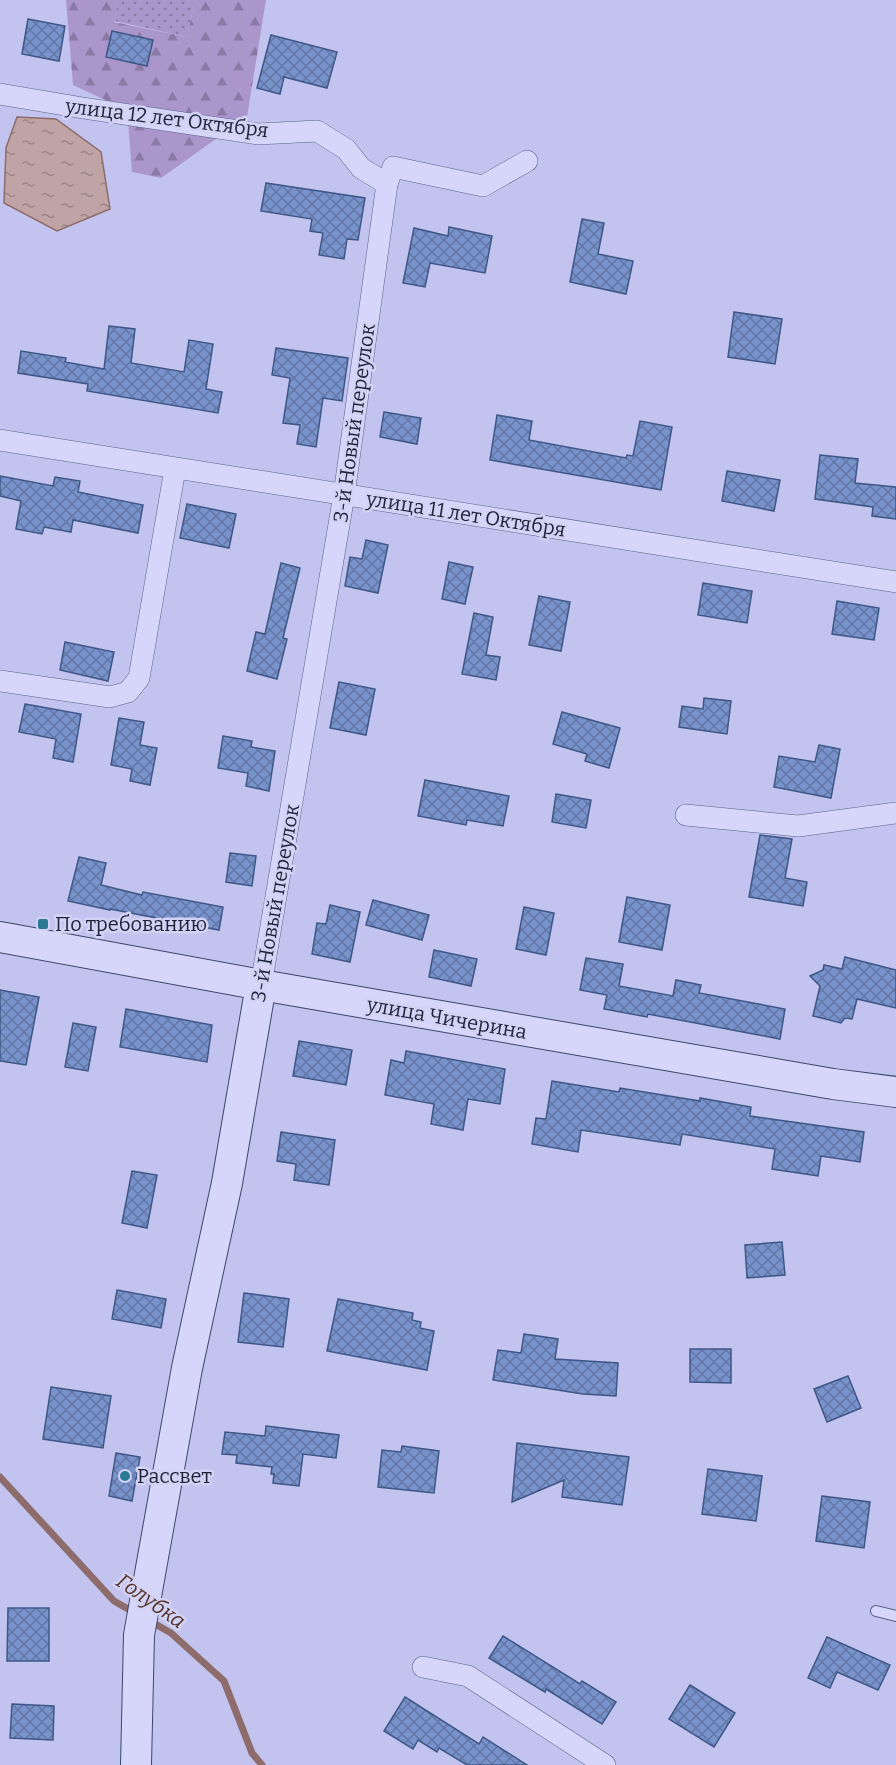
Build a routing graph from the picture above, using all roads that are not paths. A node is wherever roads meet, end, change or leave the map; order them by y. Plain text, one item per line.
1 (0, 94) edge
2 (526, 161) dead end
3 (390, 176) junction
4 (0, 440) edge
5 (175, 469) junction
6 (345, 495) junction
7 (896, 582) edge
8 (0, 681) edge
9 (896, 813) edge
10 (686, 816) dead end
11 (0, 937) edge
12 (261, 986) junction
13 (896, 1092) edge
14 (876, 1611) dead end
15 (896, 1616) edge
16 (423, 1667) dead end
17 (136, 1765) edge
18 (605, 1765) edge

1 - 3 street, улица 12 лет Октября
2 - 3 street, улица 12 лет Октября
3 - 6 street, 3-й Новый переулок
4 - 5 street, улица 11 лет Октября
5 - 6 street, улица 11 лет Октября
5 - 8 street
6 - 7 street, улица 11 лет Октября
6 - 12 street, 3-й Новый переулок
9 - 10 street
11 - 12 street, улица Чичерина
12 - 13 street, улица Чичерина
12 - 17 street, 3-й Новый переулок
14 - 15 lane
16 - 18 street

